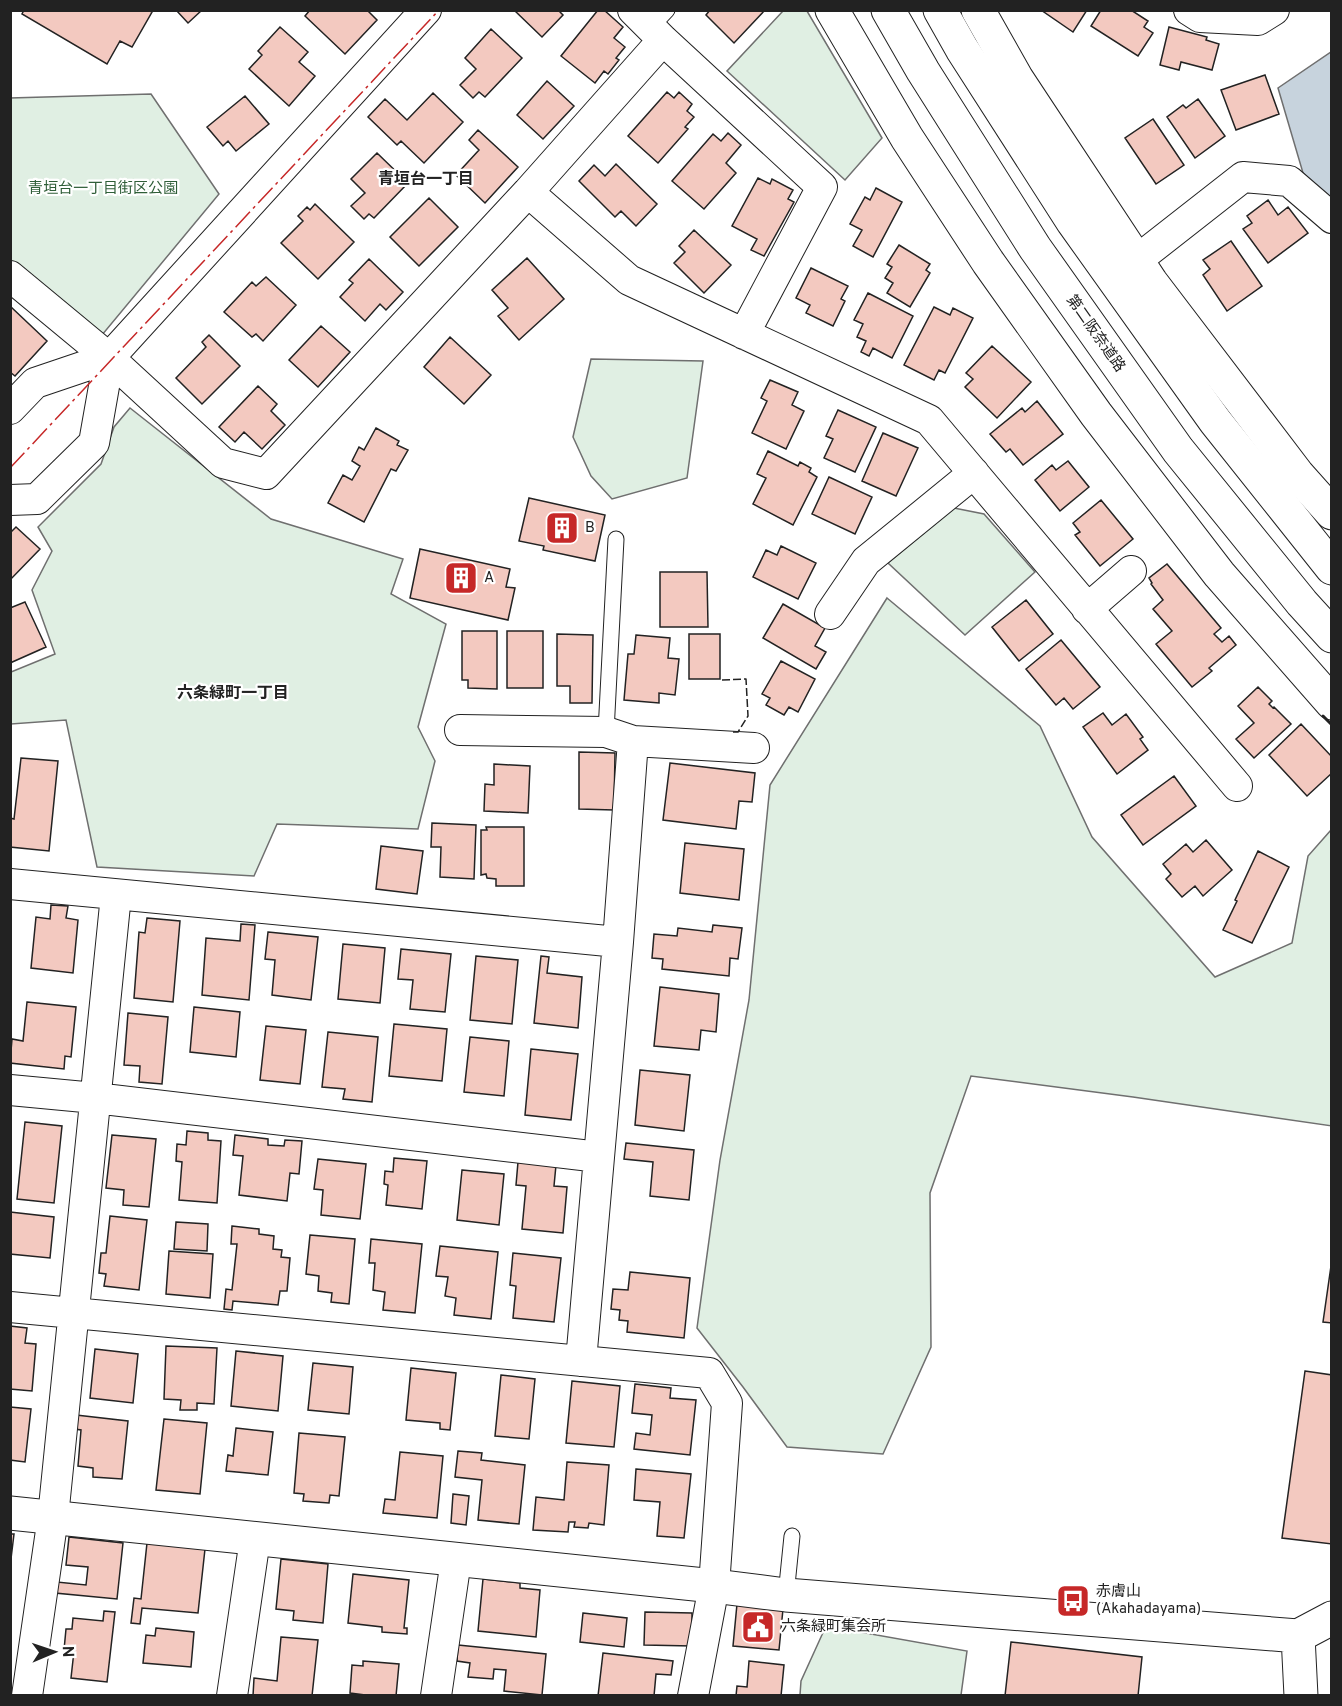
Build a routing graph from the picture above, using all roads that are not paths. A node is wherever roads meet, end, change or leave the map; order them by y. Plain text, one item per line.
1 (426, 10) edge
2 (832, 10) edge
3 (888, 10) edge
4 (940, 10) edge
5 (978, 10) edge
6 (1189, 10) edge
7 (1274, 10) edge
8 (653, 22) edge
9 (528, 192) junction
10 (1332, 218) edge
11 (1137, 260) junction
12 (10, 276) edge
13 (744, 334) junction
14 (109, 357) junction
15 (10, 409) edge
16 (974, 473) junction
17 (10, 500) edge
18 (1332, 513) edge
19 (616, 540) dead end
20 (1332, 568) edge
21 (1131, 571) dead end
22 (1088, 609) junction
23 (830, 614) dead end
24 (1332, 636) edge
25 (1332, 703) edge
26 (460, 730) dead end
27 (620, 737) junction
28 (754, 748) dead end
29 (1237, 786) dead end
30 (10, 884) edge
31 (116, 895) junction
32 (618, 942) junction
33 (10, 1090) edge
34 (96, 1098) junction
35 (599, 1157) junction
36 (10, 1307) edge
37 (74, 1312) junction
38 (581, 1362) junction
39 (10, 1513) edge
40 (53, 1518) junction
41 (792, 1536) dead end
42 (255, 1539) junction
43 (456, 1560) junction
44 (714, 1586) junction
45 (786, 1594) junction
46 (1332, 1618) edge
47 (1298, 1636) junction
48 (27, 1695) edge
49 (232, 1695) edge
50 (436, 1695) edge
51 (693, 1695) edge
52 (1300, 1695) edge

1 - 14 street
2 - 25 main road
3 - 24 main road, 第二阪奈道路
4 - 20 main road
5 - 11 main road
6 - 7 street
8 - 9 street
8 - 13 street
9 - 13 street
9 - 14 street
10 - 11 street
11 - 18 main road
12 - 14 street
13 - 16 street
14 - 15 street
14 - 17 street
16 - 22 street
16 - 23 street
19 - 27 lane
21 - 22 street
22 - 29 street
26 - 27 street
27 - 28 street
27 - 32 street
30 - 31 street
31 - 32 street
31 - 34 street
32 - 35 street
33 - 34 street
34 - 35 street
34 - 37 street
35 - 38 street
36 - 37 street
37 - 38 street
37 - 40 street
38 - 44 street
39 - 40 main road
40 - 42 main road
40 - 48 street
41 - 45 lane
42 - 43 main road
42 - 49 street
43 - 44 main road
43 - 50 street
44 - 45 main road
44 - 51 street
45 - 47 main road
46 - 47 main road
47 - 52 main road

